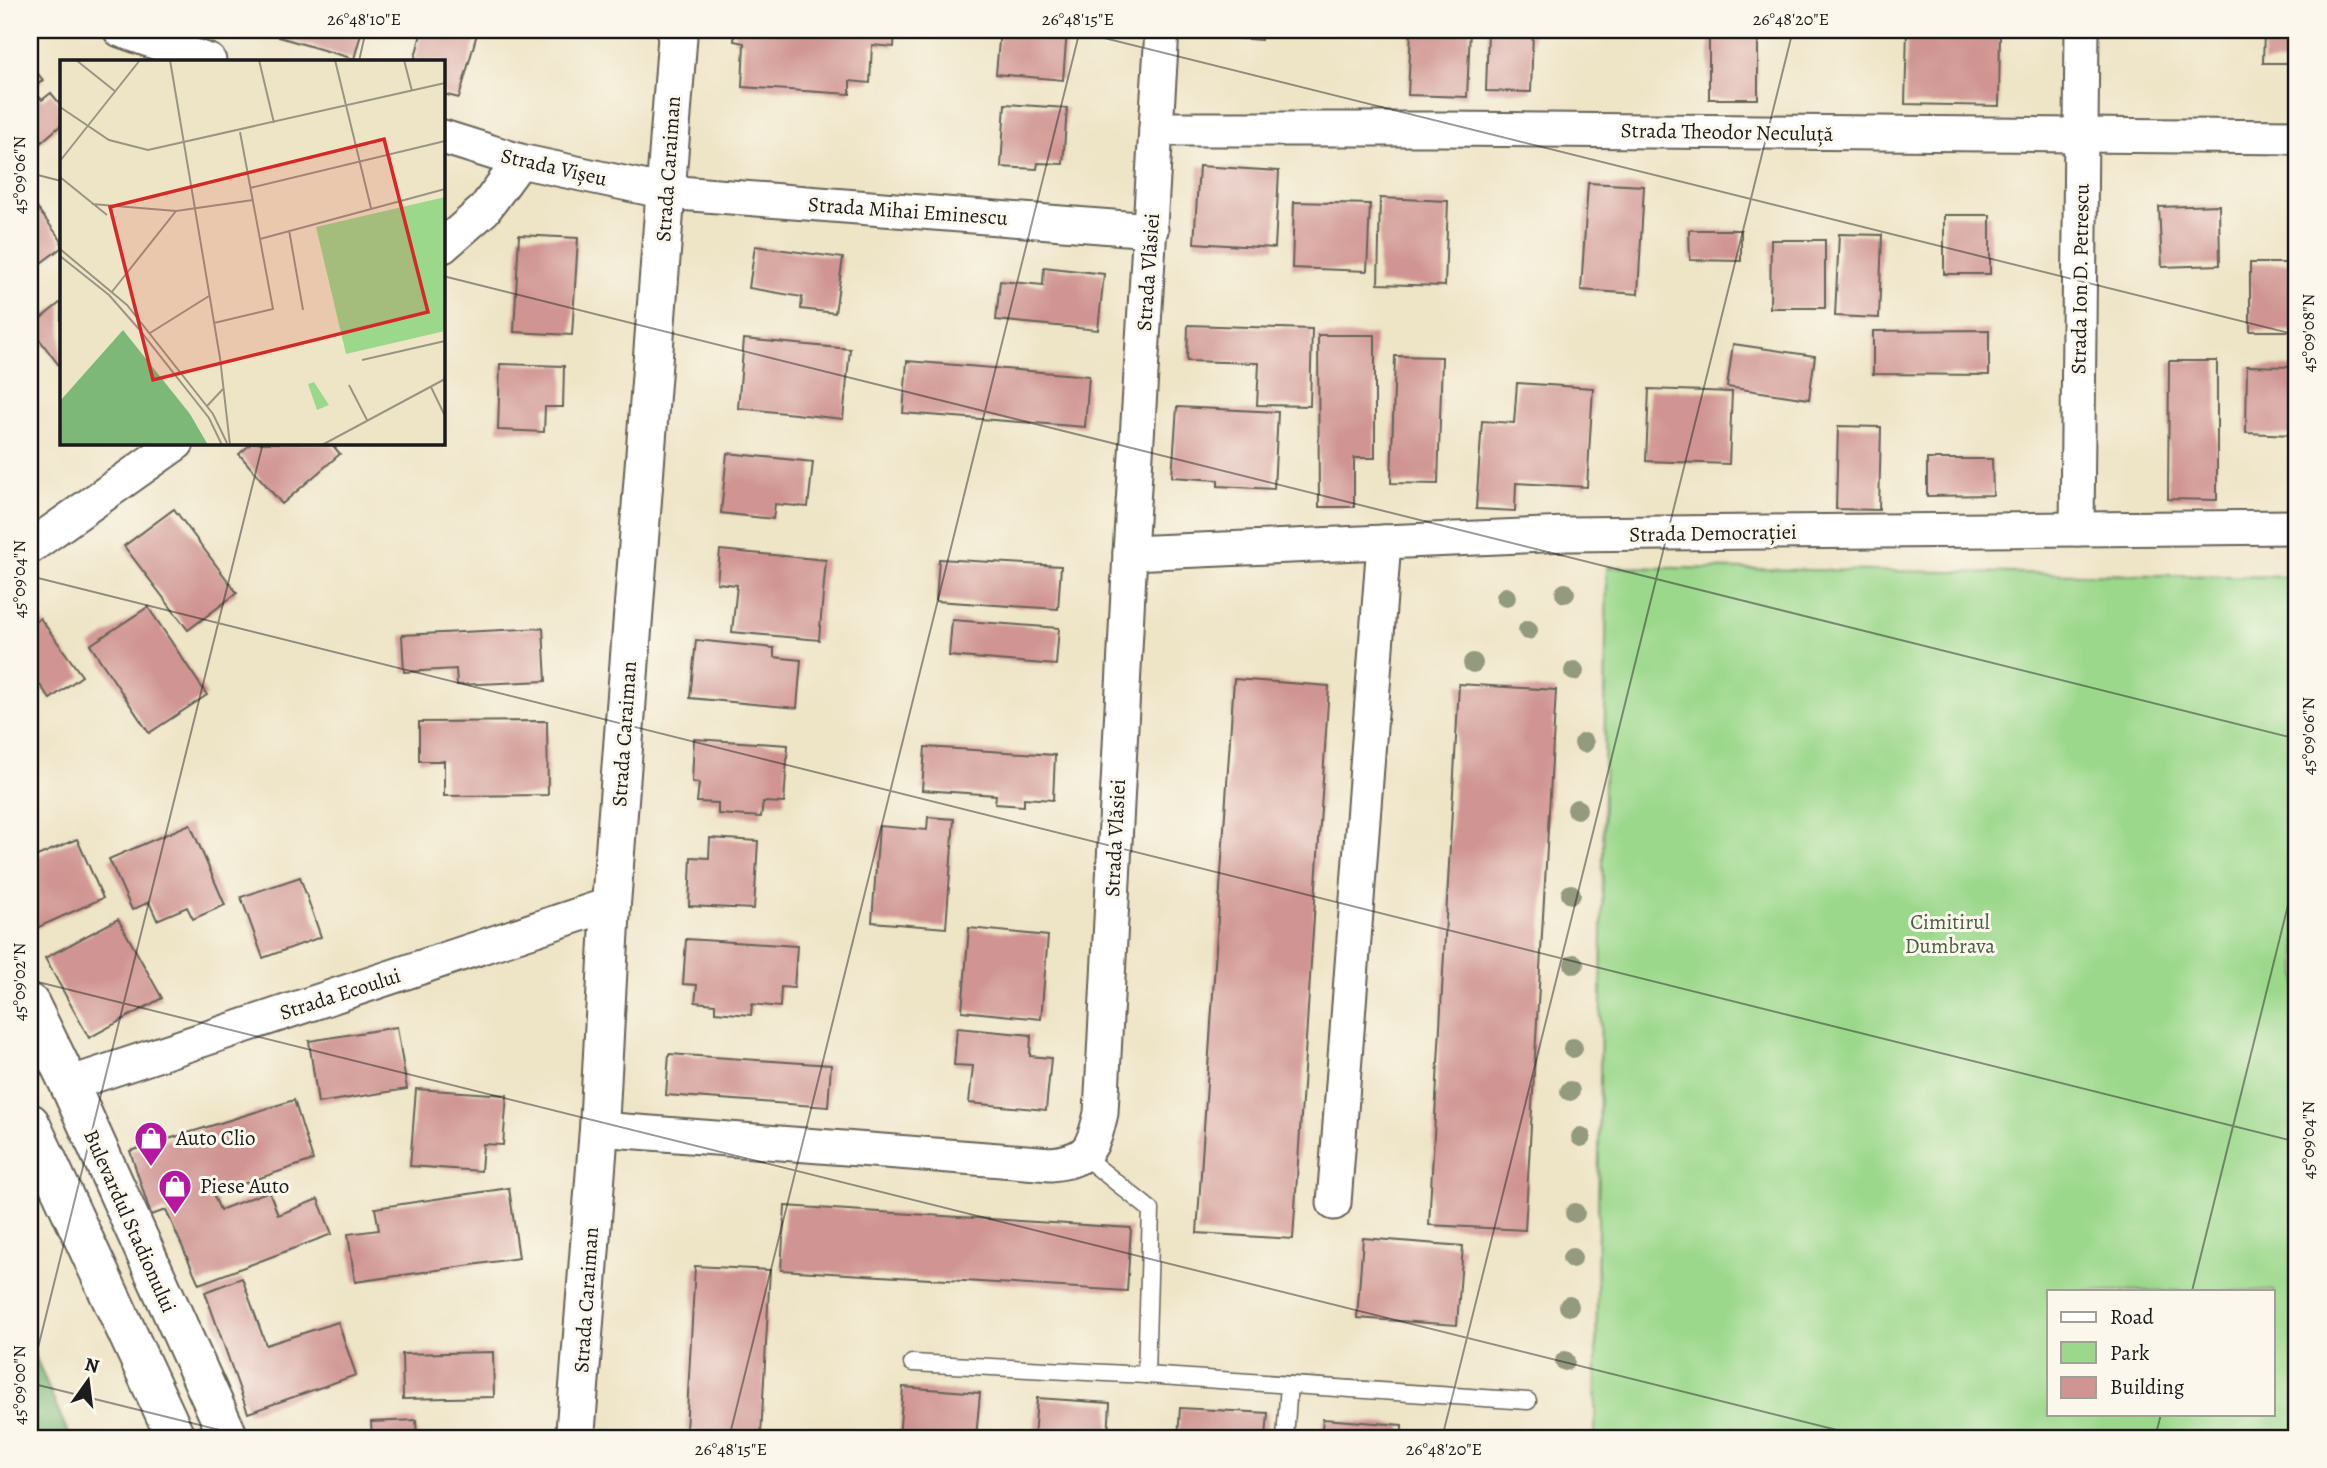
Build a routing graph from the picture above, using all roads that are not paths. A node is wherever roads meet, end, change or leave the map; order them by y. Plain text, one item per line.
1 (120, 30) edge
2 (678, 30) edge
3 (1162, 30) edge
4 (2082, 30) edge
5 (206, 60) edge
6 (1156, 129) junction
7 (444, 136) edge
8 (2081, 136) junction
9 (2297, 137) edge
10 (520, 161) junction
11 (666, 192) junction
12 (1151, 230) junction
13 (444, 245) edge
14 (176, 444) edge
15 (2297, 527) edge
16 (2077, 529) junction
17 (1384, 542) junction
18 (30, 547) edge
19 (1130, 553) junction
20 (611, 904) junction
21 (30, 1004) edge
22 (69, 1084) junction
23 (30, 1123) edge
24 (599, 1129) junction
25 (1083, 1155) junction
26 (1334, 1203) dead end
27 (912, 1363) dead end
28 (1146, 1374) junction
29 (1289, 1385) junction
30 (1528, 1401) dead end
31 (176, 1438) edge
32 (229, 1438) edge
33 (575, 1438) edge
34 (1285, 1438) edge

1 - 5 street
2 - 11 main road, Strada Caraiman
3 - 6 street, Strada Vlăsiei
4 - 8 street, Strada Ion D. Petrescu
6 - 8 street, Strada Theodor Neculuță
6 - 12 street, Strada Vlăsiei
7 - 10 street, Strada Vișeu
8 - 9 street, Strada Theodor Neculuță
8 - 16 street, Strada Ion D. Petrescu
10 - 11 street, Strada Vișeu
10 - 13 street
11 - 12 street, Strada Mihai Eminescu
11 - 20 main road, Strada Caraiman
12 - 19 street, Strada Vlăsiei
14 - 18 street
15 - 16 street, Strada Democrației
16 - 17 street, Strada Democrației
17 - 19 street, Strada Democrației
17 - 26 street
19 - 25 street, Strada Vlăsiei
20 - 22 street, Strada Ecoului
20 - 24 main road, Strada Caraiman
21 - 22 main road, Bulevardul Stadionului
22 - 32 main road, Bulevardul Stadionului
23 - 31 main road
24 - 25 street
24 - 33 main road, Strada Caraiman
25 - 28 lane
27 - 28 lane
28 - 29 lane
29 - 30 lane
29 - 34 lane

